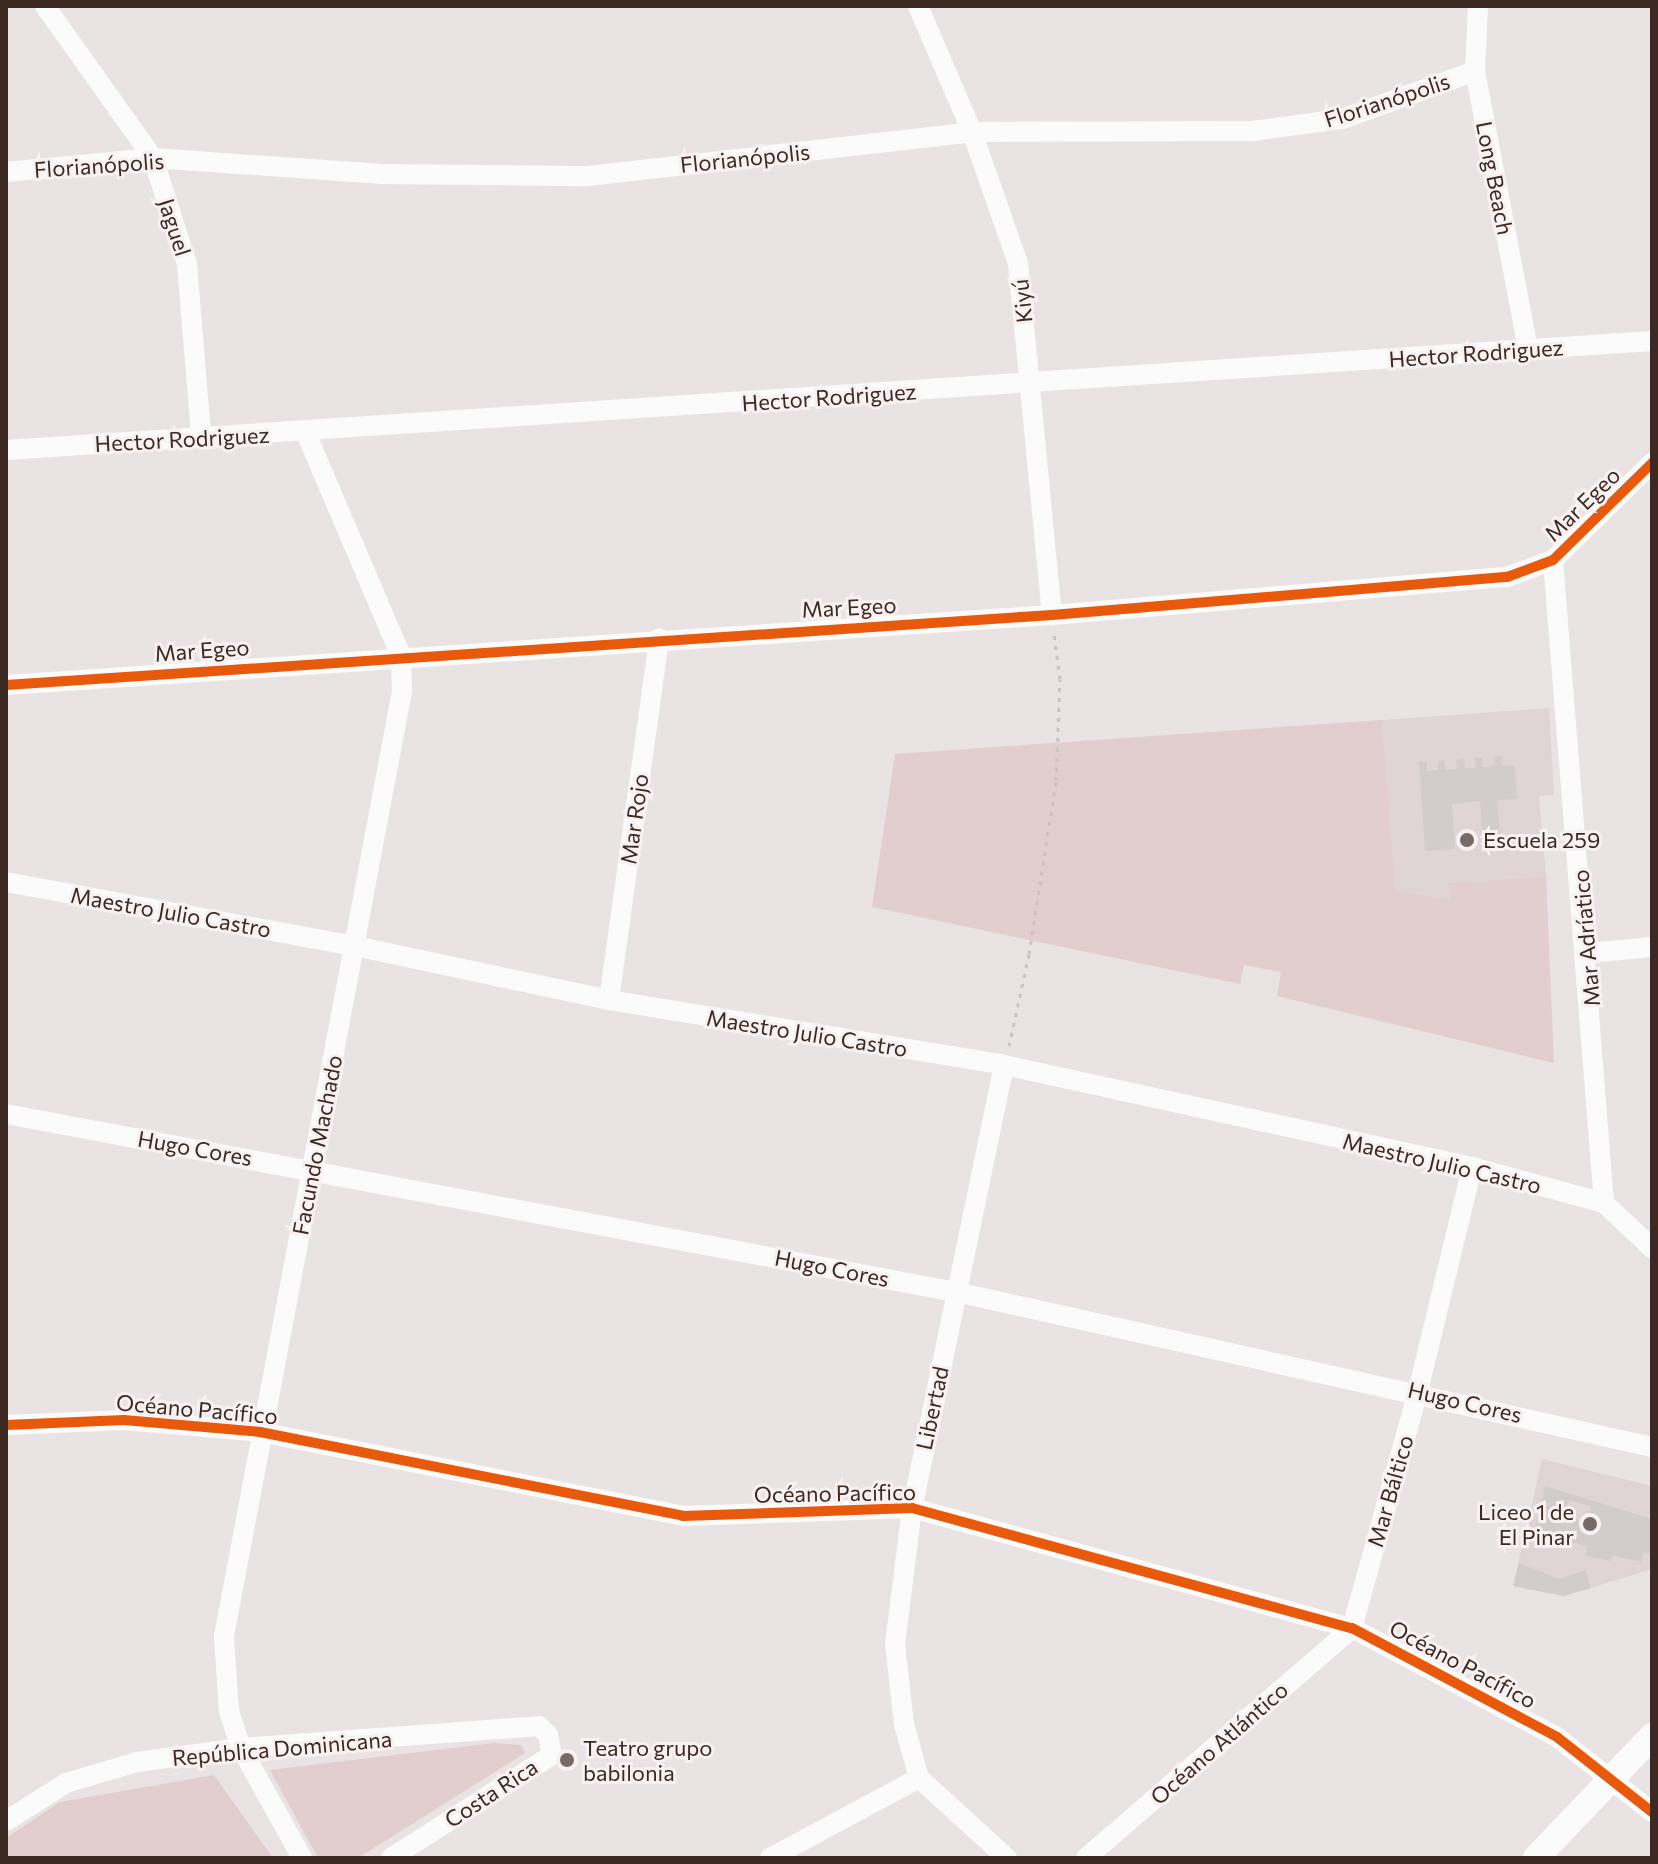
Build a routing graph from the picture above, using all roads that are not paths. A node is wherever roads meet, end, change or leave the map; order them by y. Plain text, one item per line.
1 (45, 6) edge
2 (918, 6) edge
3 (1478, 6) edge
4 (1475, 71) junction
5 (972, 132) junction
6 (153, 158) junction
7 (6, 172) edge
8 (1652, 341) edge
9 (1528, 349) junction
10 (1031, 384) junction
11 (306, 433) junction
12 (201, 436) junction
13 (6, 450) edge
14 (1652, 463) edge
15 (1553, 560) junction
16 (1052, 615) junction
17 (659, 638) junction
18 (401, 656) junction
19 (6, 685) edge
20 (6, 882) edge
21 (355, 946) junction
22 (1652, 947) edge
23 (1588, 953) junction
24 (609, 1000) junction
25 (1004, 1065) junction
26 (6, 1114) edge
27 (1472, 1167) junction
28 (312, 1170) junction
29 (1604, 1203) junction
30 (1652, 1248) edge
31 (956, 1292) junction
32 (1418, 1391) junction
33 (6, 1425) edge
34 (260, 1432) junction
35 (1652, 1447) edge
36 (912, 1508) junction
37 (1352, 1628) junction
38 (1652, 1736) edge
39 (241, 1748) junction
40 (552, 1755) joint
41 (1613, 1777) junction
42 (919, 1778) junction
43 (1652, 1812) edge
44 (6, 1821) edge
45 (302, 1858) edge
46 (391, 1858) edge
47 (770, 1858) edge
48 (1007, 1858) edge
49 (1086, 1858) edge
50 (1536, 1858) edge

1 - 6 street, Jaguel
2 - 5 street, Kiyú
3 - 4 street, Long Beach
4 - 5 street, Florianópolis
4 - 9 street, Long Beach
5 - 6 street, Florianópolis
5 - 10 street, Kiyú
6 - 7 street, Florianópolis
6 - 12 street, Jaguel
8 - 9 street, Hector Rodriguez
9 - 10 street, Hector Rodriguez
10 - 11 street, Hector Rodriguez
10 - 16 street, Kiyú
11 - 12 street, Hector Rodriguez
11 - 18 street, Facundo Machado
12 - 13 street, Hector Rodriguez
14 - 15 street, Mar Egeo
15 - 16 street, Mar Egeo
15 - 23 street, Mar Adríatico
16 - 17 street, Mar Egeo
17 - 18 street, Mar Egeo
17 - 24 street, Mar Rojo
18 - 19 street, Mar Egeo
18 - 21 street, Facundo Machado
20 - 21 street, Maestro Julio Castro
21 - 24 street, Maestro Julio Castro
21 - 28 street, Facundo Machado
22 - 23 street
23 - 29 street, Mar Adríatico
24 - 25 street, Maestro Julio Castro
25 - 27 street, Maestro Julio Castro
25 - 31 street, Libertad
26 - 28 street, Hugo Cores
27 - 29 street, Maestro Julio Castro
27 - 32 street, Mar Báltico
28 - 31 street, Hugo Cores
28 - 34 street, Facundo Machado
29 - 30 street
31 - 32 street, Hugo Cores
31 - 36 street, Libertad
32 - 35 street, Hugo Cores
32 - 37 street, Mar Báltico
33 - 34 street, Océano Pacífico
34 - 36 street, Océano Pacífico
34 - 39 street, Facundo Machado
36 - 37 street, Océano Pacífico
36 - 42 street, Libertad
37 - 41 street, Océano Pacífico
37 - 49 street, Océano Atlántico
38 - 41 street
39 - 40 street, República Dominicana
39 - 44 street, República Dominicana
39 - 45 street, Facundo Machado
40 - 46 street, Costa Rica
41 - 43 street, Océano Pacífico
41 - 50 street
42 - 47 street
42 - 48 street

